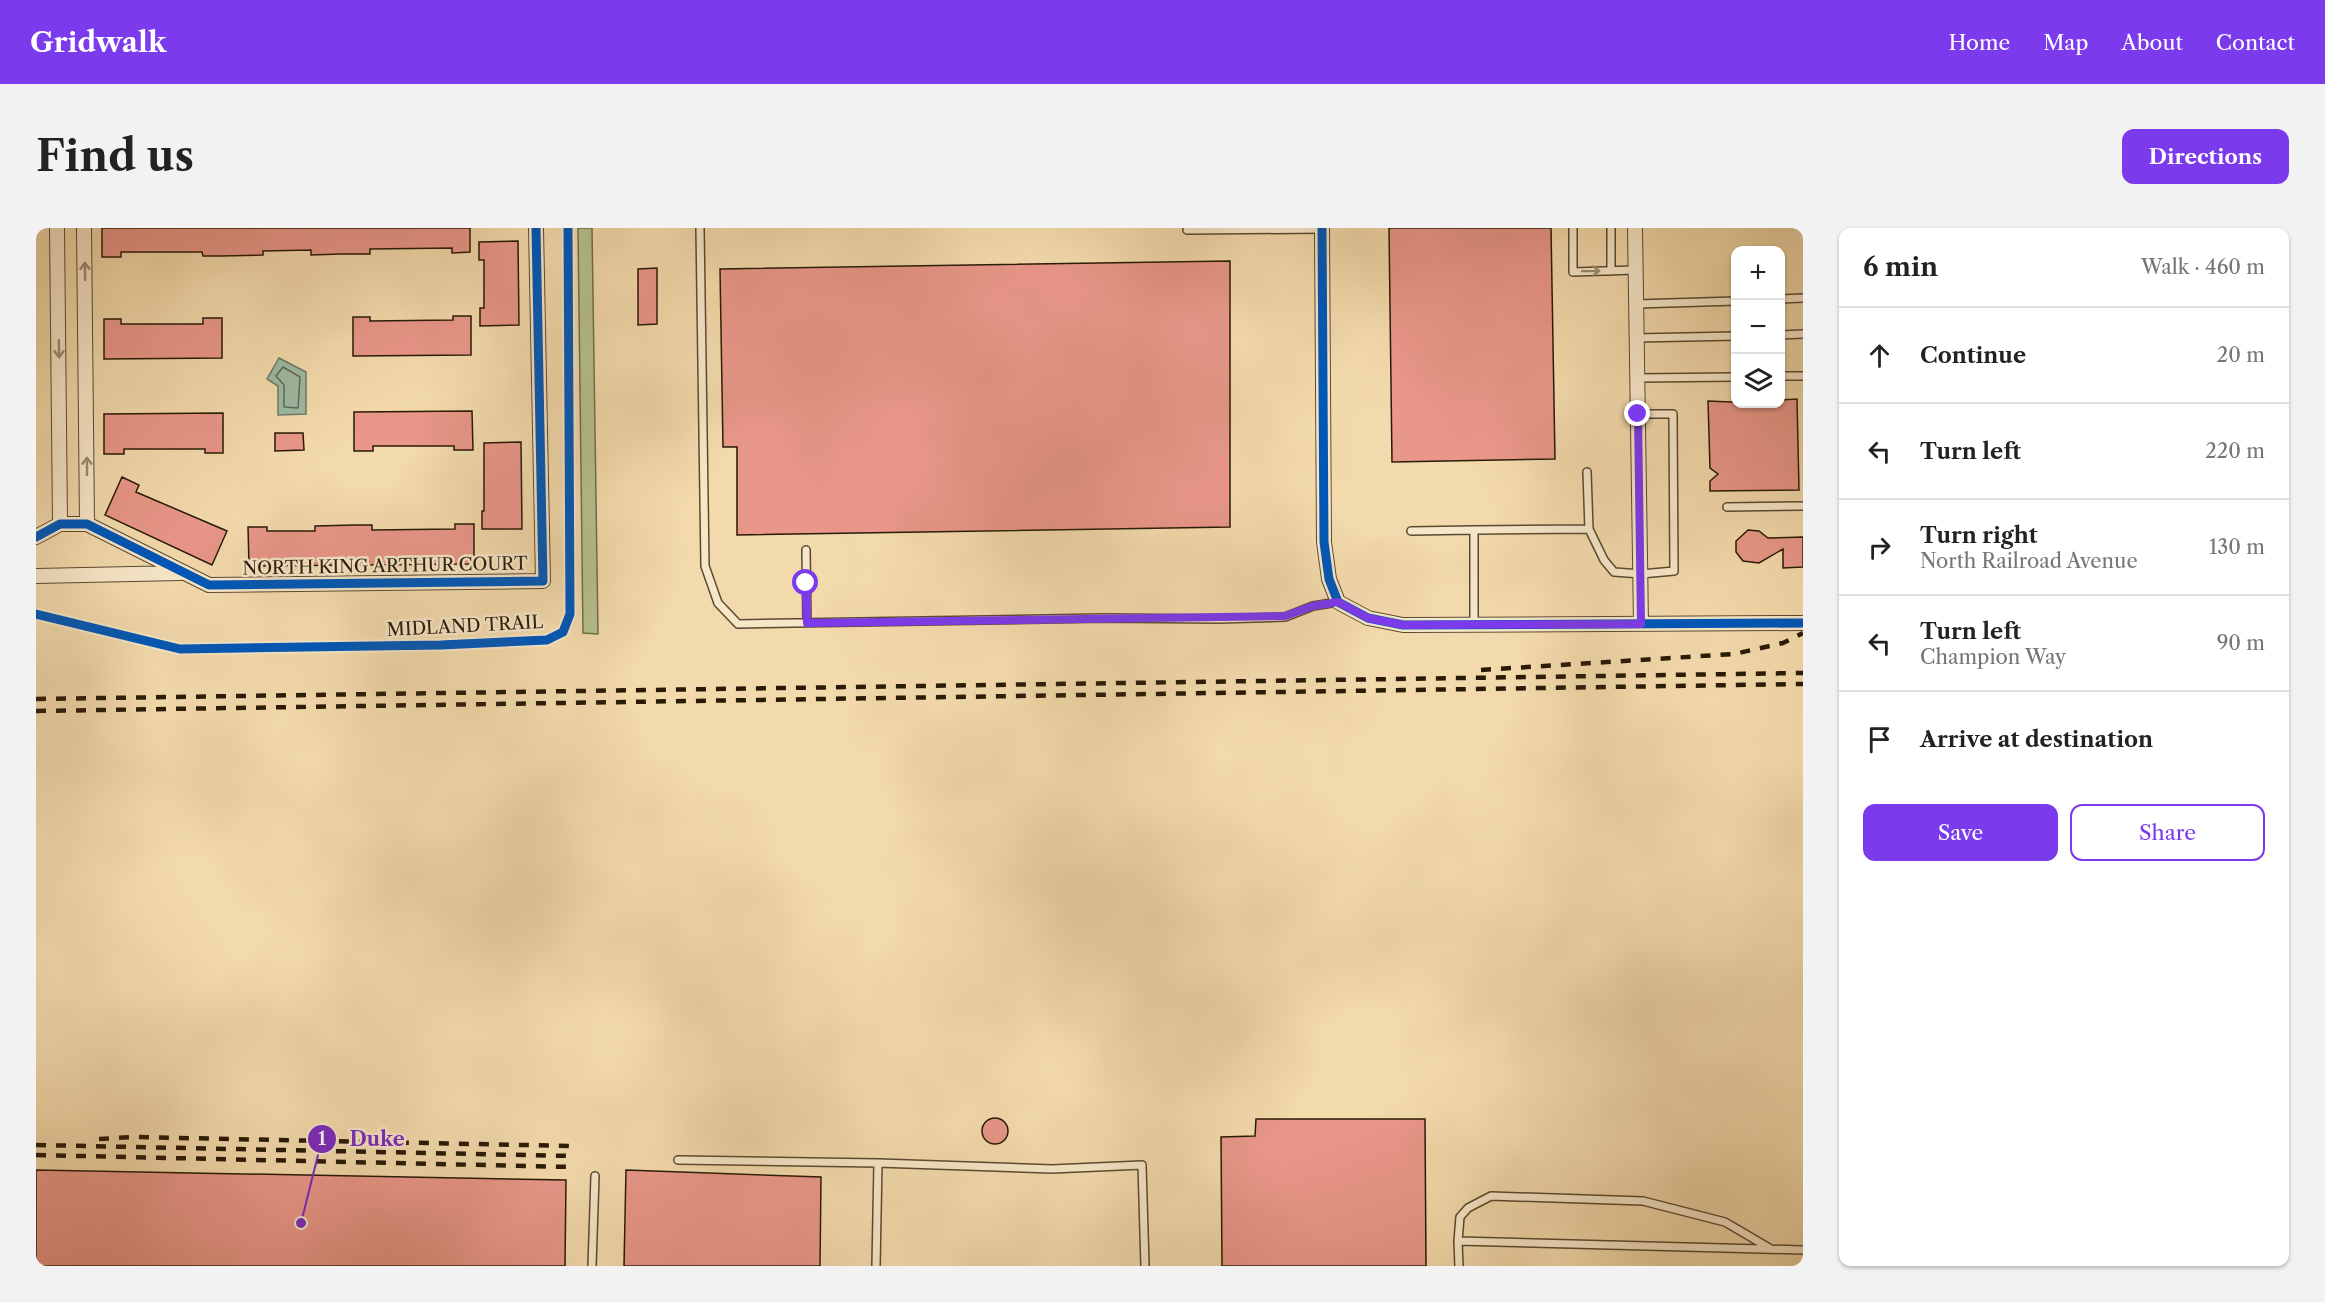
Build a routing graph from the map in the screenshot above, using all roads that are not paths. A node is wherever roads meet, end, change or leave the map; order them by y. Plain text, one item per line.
1 (57, 228) edge
2 (84, 228) edge
3 (536, 228) edge
4 (700, 228) edge
5 (1322, 228) edge
6 (1573, 228) edge
7 (1611, 228) edge
8 (1635, 228) edge
9 (1187, 230) dead end
10 (1635, 270) junction
11 (1611, 271) junction
12 (1803, 298) edge
13 (1785, 299) edge
14 (1731, 301) edge
15 (1636, 304) junction
16 (1785, 334) edge
17 (1803, 334) edge
18 (1731, 336) edge
19 (1636, 338) junction
20 (1785, 376) edge
21 (1803, 376) edge
22 (1731, 377) edge
23 (1637, 378) junction
24 (1638, 414) junction
25 (1587, 472) dead end
26 (1803, 506) edge
27 (1727, 507) dead end
28 (60, 524) junction
29 (87, 524) junction
30 (1589, 529) junction
31 (1411, 531) dead end
32 (1473, 531) junction
33 (36, 537) edge
34 (806, 550) dead end
35 (185, 573) junction
36 (1641, 574) junction
37 (36, 576) edge
38 (1338, 602) junction
39 (807, 623) junction
40 (1803, 623) edge
41 (1641, 624) junction
42 (1474, 625) junction
43 (678, 1160) dead end
44 (878, 1162) junction
45 (595, 1176) dead end
46 (1458, 1241) junction
47 (1771, 1250) junction
48 (1803, 1250) edge
49 (592, 1266) edge
50 (876, 1266) edge
51 (1144, 1266) edge
52 (1459, 1266) edge

1 -> 28 street
29 -> 2 street
3 - 35 street, NORTH KING ARTHUR COURT
4 - 39 lane
5 - 9 lane
5 - 38 street
6 -> 11 lane
7 - 11 lane
8 - 10 street
10 - 11 lane
10 - 15 street
12 - 13 lane
14 - 15 lane
15 - 19 street
16 - 17 lane
18 - 19 lane
19 - 23 street
20 - 21 lane
22 - 23 lane
23 - 24 street
24 - 36 street
24 - 36 lane
25 - 30 lane
26 - 27 lane
28 - 29 street, NORTH KING ARTHUR COURT
28 - 33 street, NORTH KING ARTHUR COURT
29 - 35 street, NORTH KING ARTHUR COURT
30 - 32 lane
30 - 36 lane
31 - 32 lane
32 - 42 lane
34 - 39 lane
35 - 37 street
36 - 41 street
38 - 39 lane
38 - 42 street
40 - 41 street
41 - 42 street
43 - 44 lane
44 - 50 lane
44 - 51 lane
45 - 49 lane
46 - 47 lane
46 - 47 lane
46 - 52 lane
47 - 48 lane

